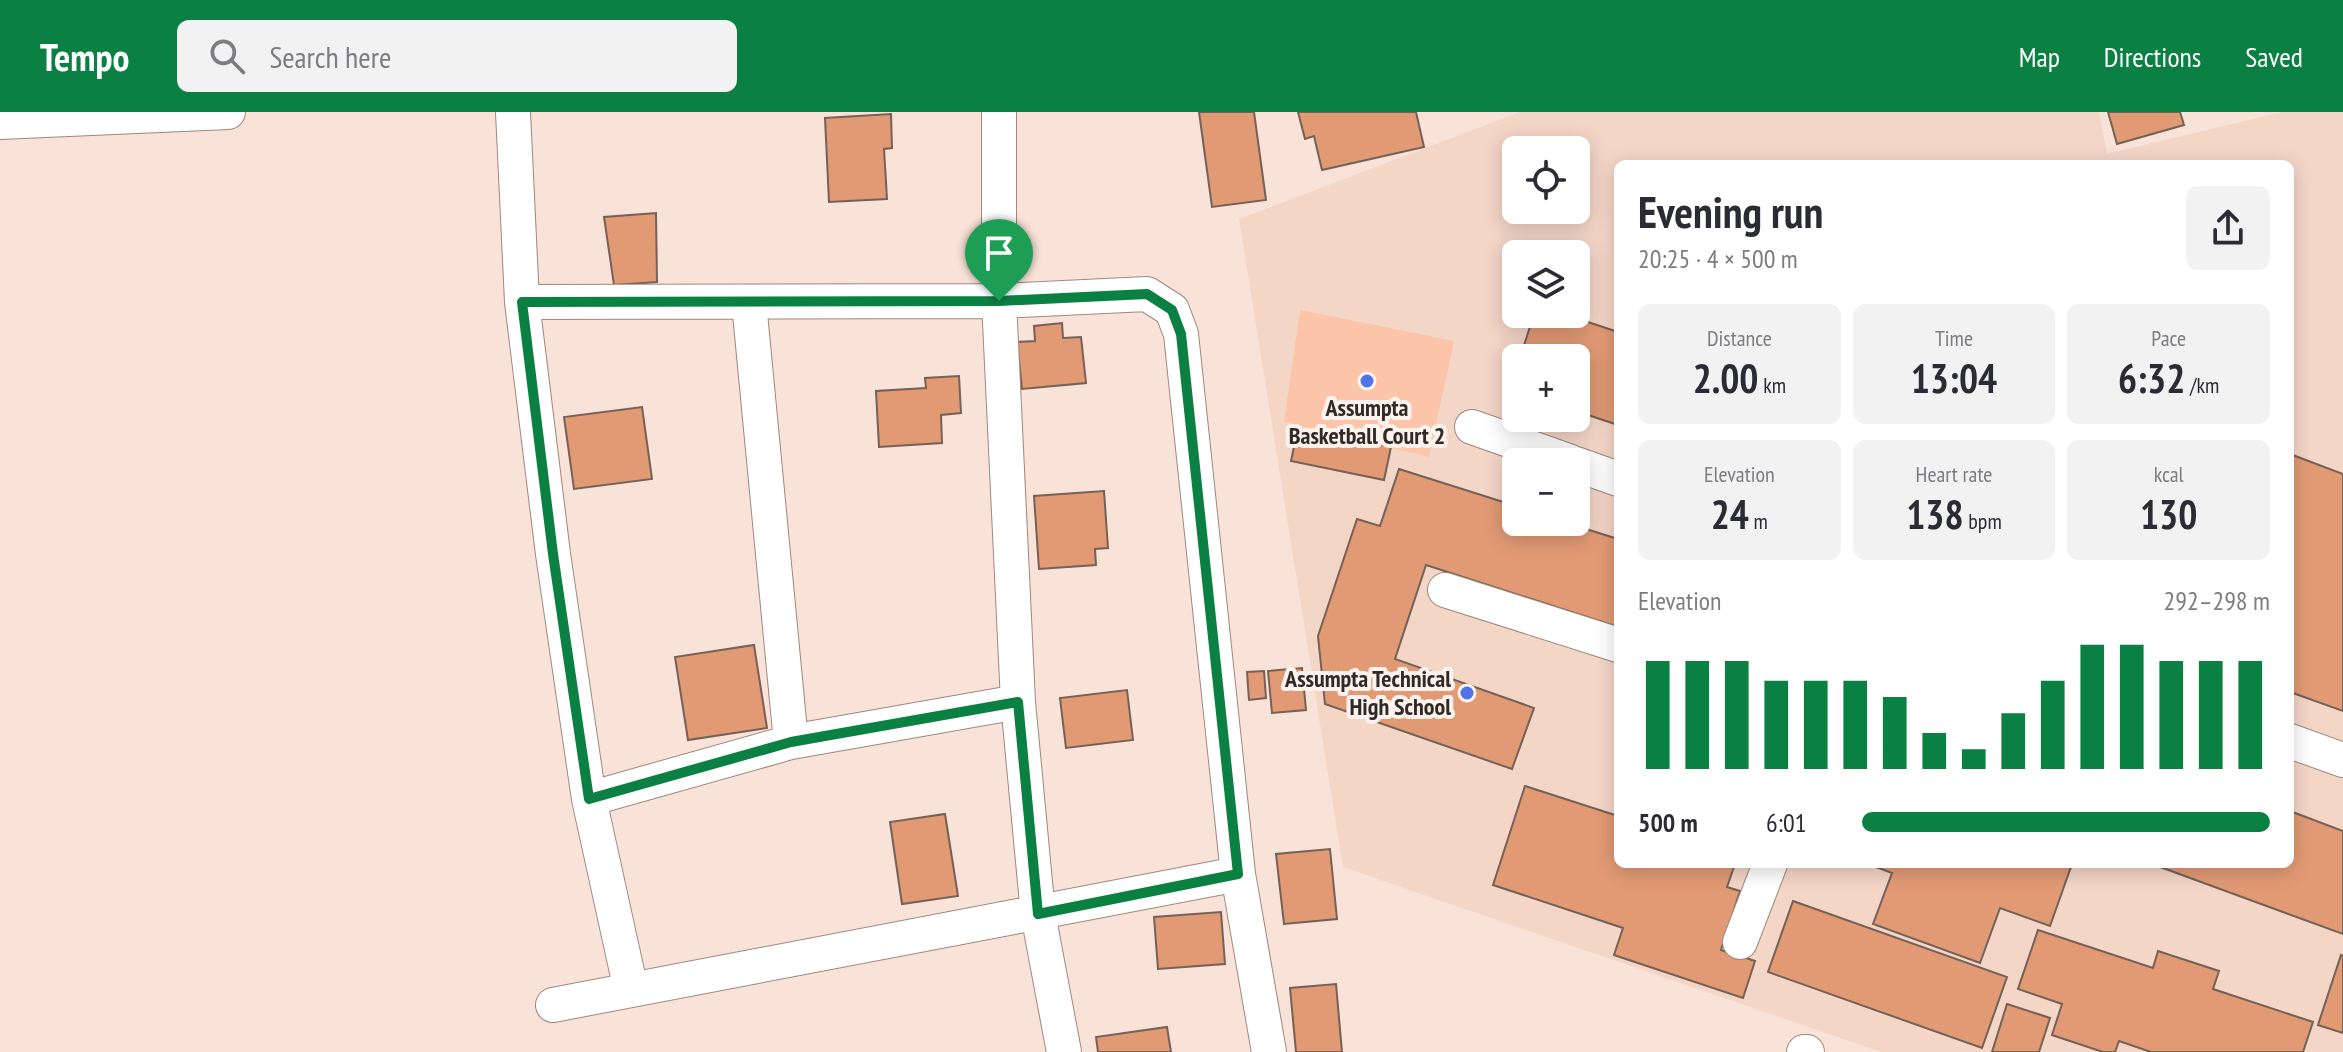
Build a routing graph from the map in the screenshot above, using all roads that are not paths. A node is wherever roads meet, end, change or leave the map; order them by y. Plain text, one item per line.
1 (228, 112) edge
2 (513, 112) edge
3 (999, 112) edge
4 (0, 122) edge
5 (999, 301) junction
6 (522, 302) junction
7 (749, 303) junction
8 (1472, 427) dead end
9 (1532, 448) edge
10 (1590, 469) edge
11 (1614, 478) edge
12 (1445, 590) dead end
13 (1614, 644) edge
14 (1018, 702) junction
15 (791, 742) junction
16 (2294, 742) edge
17 (2343, 760) edge
18 (589, 799) junction
19 (1768, 868) edge
20 (1238, 874) junction
21 (1038, 914) junction
22 (1740, 942) dead end
23 (631, 990) junction
24 (553, 1005) dead end
25 (1064, 1052) edge
26 (1269, 1052) edge

1 - 4 street
2 - 6 street
3 - 5 street
5 - 7 street
5 - 14 street
5 - 20 street
6 - 7 street
6 - 18 street
7 - 15 street
8 - 9 street
10 - 11 street
12 - 13 street
14 - 15 street
14 - 21 street
15 - 18 street
16 - 17 street
18 - 23 street
19 - 22 street
20 - 21 street
20 - 26 street
21 - 23 street
21 - 25 street
23 - 24 street

